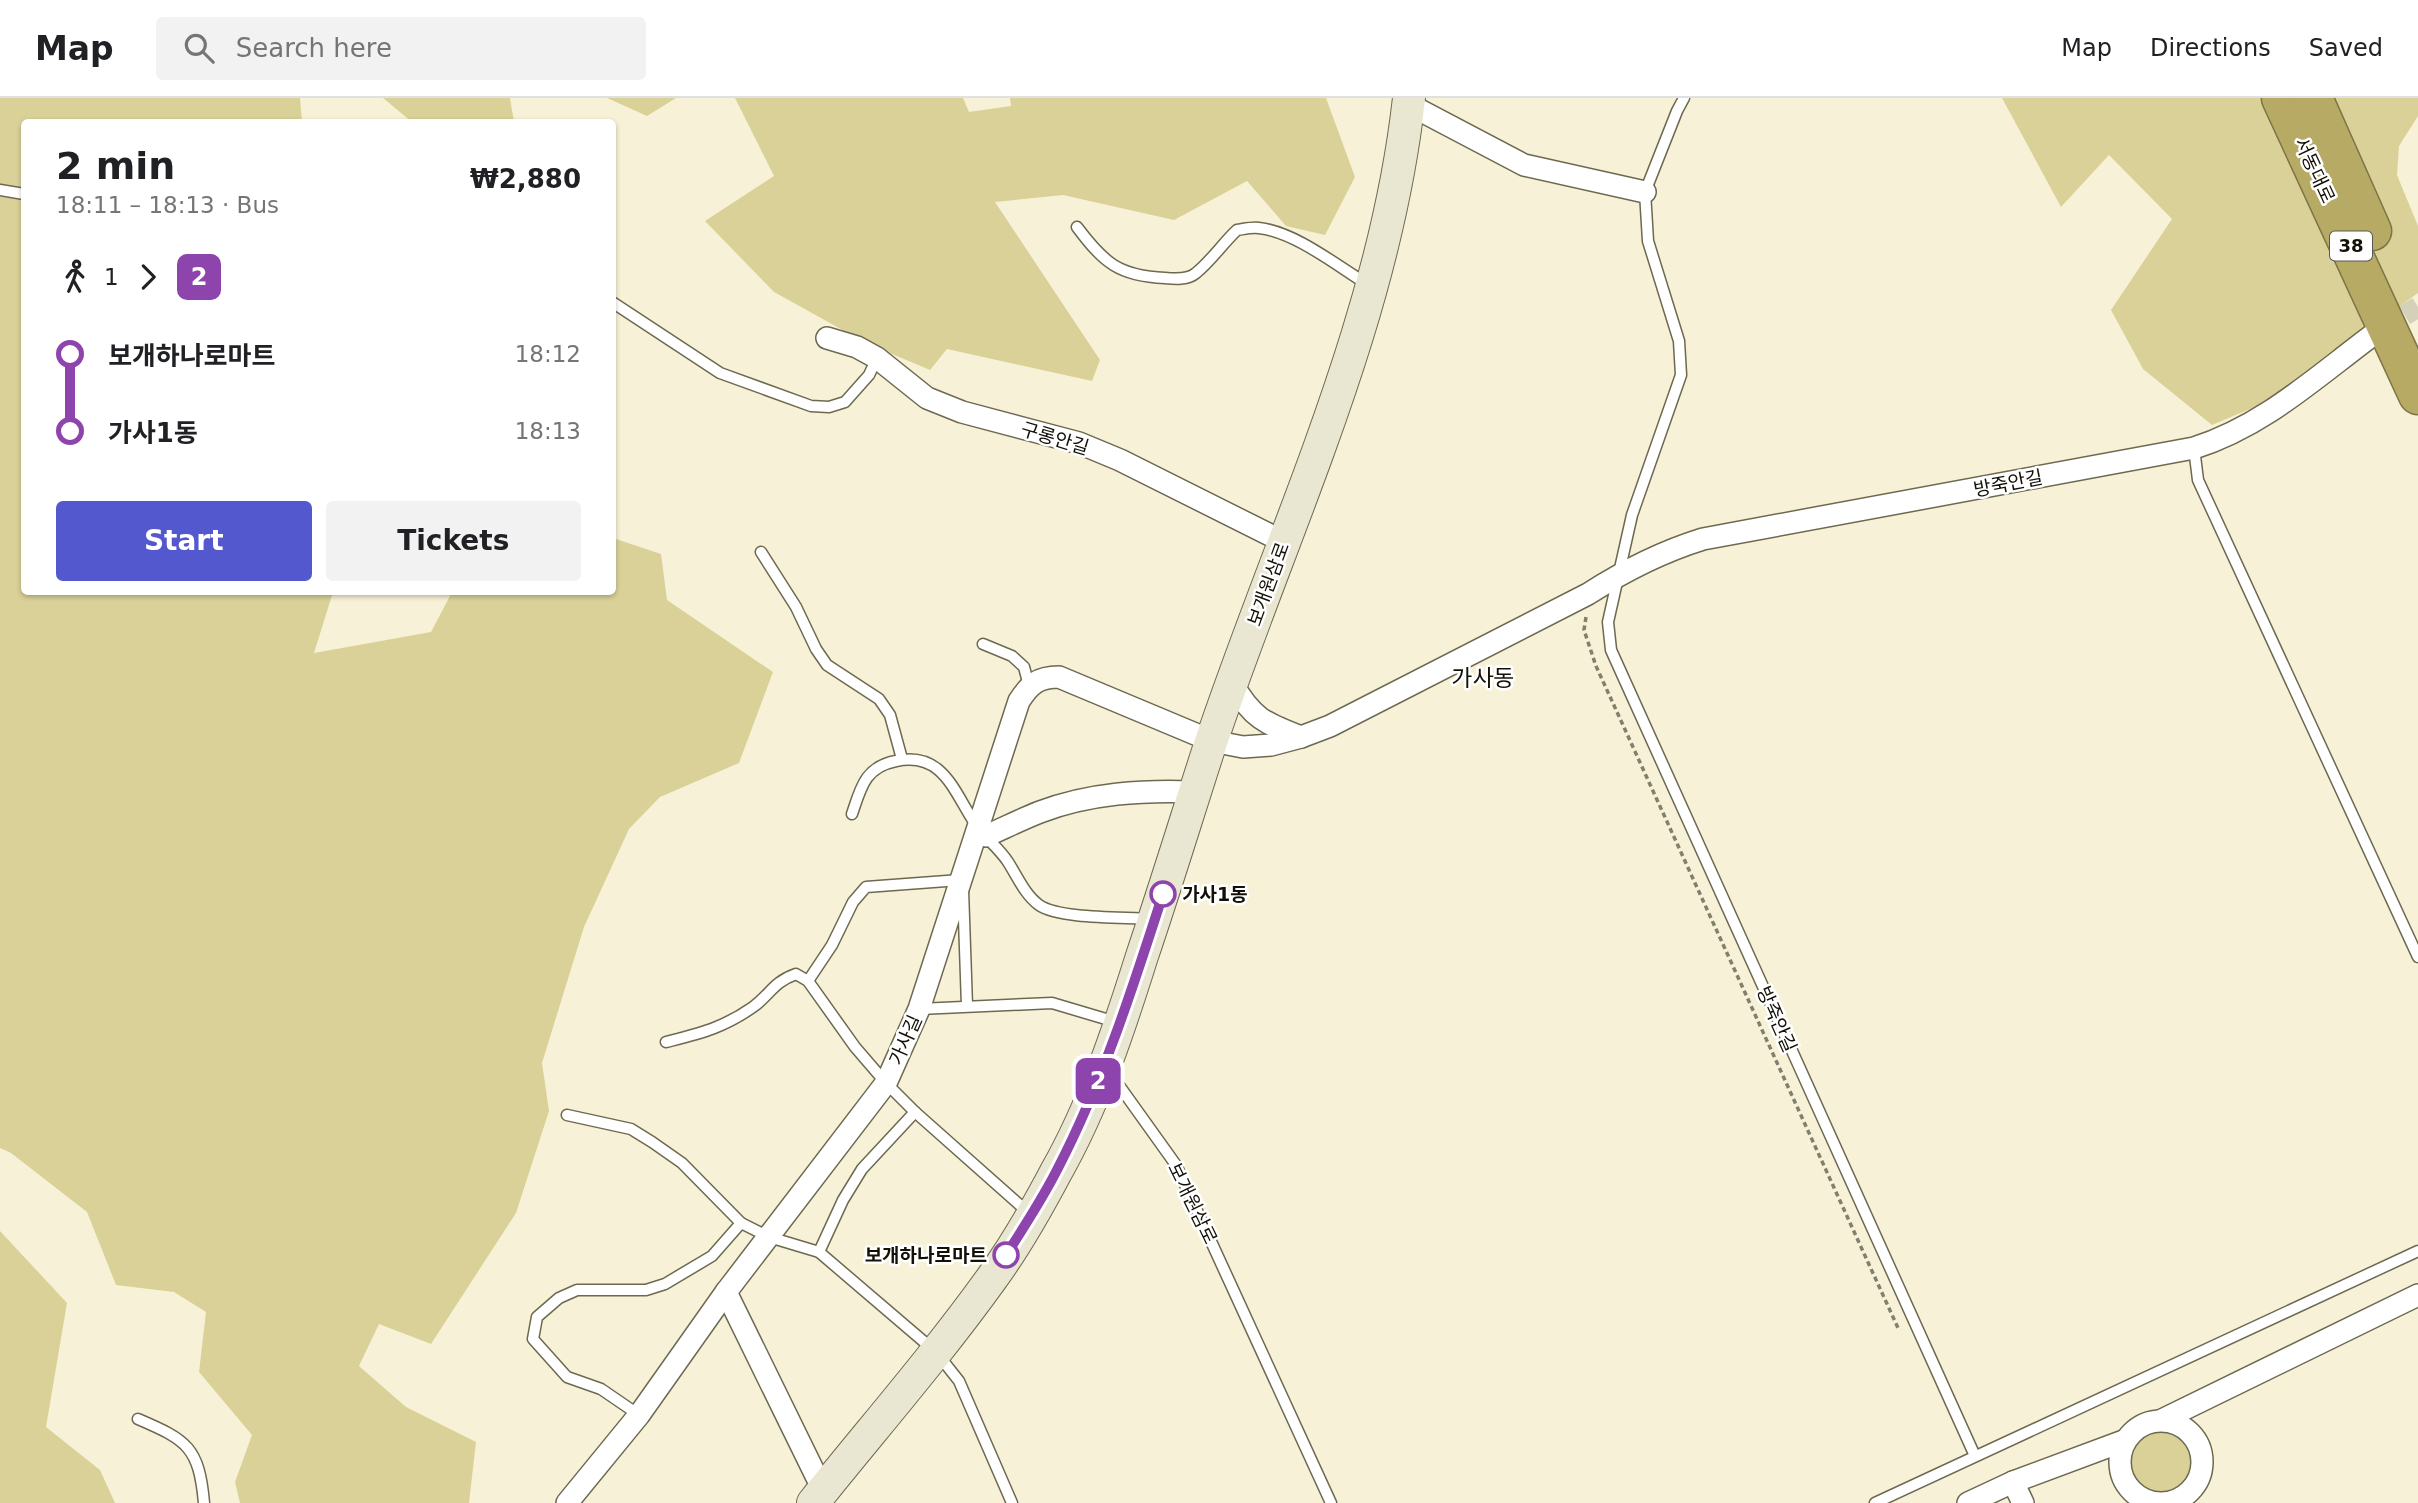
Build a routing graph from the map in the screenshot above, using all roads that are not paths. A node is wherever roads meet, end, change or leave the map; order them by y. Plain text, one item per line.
1 (1684, 98) edge
2 (2281, 98) edge
3 (2313, 98) edge
4 (1408, 101) edge
5 (0, 190) edge
6 (1645, 192) junction
7 (21, 194) edge
8 (1077, 227) dead end
9 (1372, 287) junction
10 (616, 305) edge
11 (2418, 331) edge
12 (2374, 334) tunnel mouth
13 (827, 338) dead end
14 (877, 358) junction
15 (2418, 395) edge
16 (2194, 448) junction
17 (1284, 542) junction
18 (761, 552) dead end
19 (1617, 576) junction
20 (983, 644) dead end
21 (1232, 683) junction
22 (1029, 685) junction
23 (1301, 737) junction
24 (1212, 741) junction
25 (902, 759) junction
26 (1195, 792) junction
27 (852, 814) dead end
28 (981, 831) junction
29 (961, 877) junction
30 (1154, 920) junction
31 (2418, 957) edge
32 (808, 981) junction
33 (967, 1006) junction
34 (919, 1009) junction
35 (1120, 1023) junction
36 (666, 1042) dead end
37 (1105, 1065) junction
38 (886, 1083) junction
39 (915, 1112) junction
40 (567, 1115) dead end
41 (1031, 1215) junction
42 (741, 1223) junction
43 (769, 1237) junction
44 (2418, 1251) edge
45 (818, 1252) junction
46 (726, 1292) junction
47 (2418, 1295) edge
48 (936, 1352) junction
49 (639, 1415) junction
50 (138, 1419) dead end
51 (2162, 1420) junction
52 (2126, 1440) junction
53 (1975, 1456) junction
54 (2013, 1482) junction
55 (818, 1497) edge
56 (2183, 1501) edge
57 (204, 1503) edge
58 (567, 1503) edge
59 (1012, 1503) edge
60 (1331, 1503) edge
61 (1875, 1503) edge
62 (1968, 1503) edge
63 (2023, 1503) edge

1 - 6 lane
2 - 15 highway, 서동대로 / 38
3 - 11 highway, 서동대로 / 38
4 - 6 street
4 - 9 main road, 보개원삼로
5 - 7 lane
6 - 19 lane
8 - 9 lane
9 - 17 main road, 보개원삼로
10 - 14 lane
12 - 16 street, 방죽안길
13 - 14 street, 구롱안길
14 - 17 street, 구롱안길
16 - 19 street, 방죽안길
16 - 31 lane
17 - 21 main road, 보개원삼로
18 - 25 lane
19 - 23 street, 방죽안길
19 - 53 lane, 방죽안길
20 - 22 lane
21 - 23 street
21 - 24 main road, 보개원삼로
22 - 24 street
22 - 28 street, 가사길
23 - 24 street, 방죽안길
24 - 26 main road, 보개원삼로
25 - 27 lane
25 - 28 lane
26 - 28 street
26 - 30 main road, 보개원삼로
28 - 29 street, 가사길
28 - 30 lane
29 - 32 lane
29 - 33 lane
29 - 34 street, 가사길
30 - 35 main road, 보개원삼로
32 - 36 lane
32 - 38 lane
33 - 34 lane
33 - 35 lane
34 - 38 street, 가사길
35 - 37 main road, 보개원삼로
37 - 41 main road, 보개원삼로
37 - 60 lane, 보개원삼로
38 - 39 lane
38 - 43 street, 가사길
39 - 41 lane
39 - 45 lane
40 - 42 lane
41 - 48 main road, 보개원삼로
42 - 43 lane
42 - 49 lane
43 - 45 lane
43 - 46 street, 가사길
44 - 53 lane
45 - 48 lane
46 - 49 street, 가사길
46 - 55 street
47 - 51 street
48 - 55 main road, 보개원삼로
48 - 59 lane
49 - 58 street, 가사길
50 - 57 lane
51 - 52 street
51 - 56 street
52 - 54 street
52 - 56 street
53 - 61 lane
54 - 62 street
54 - 63 street

